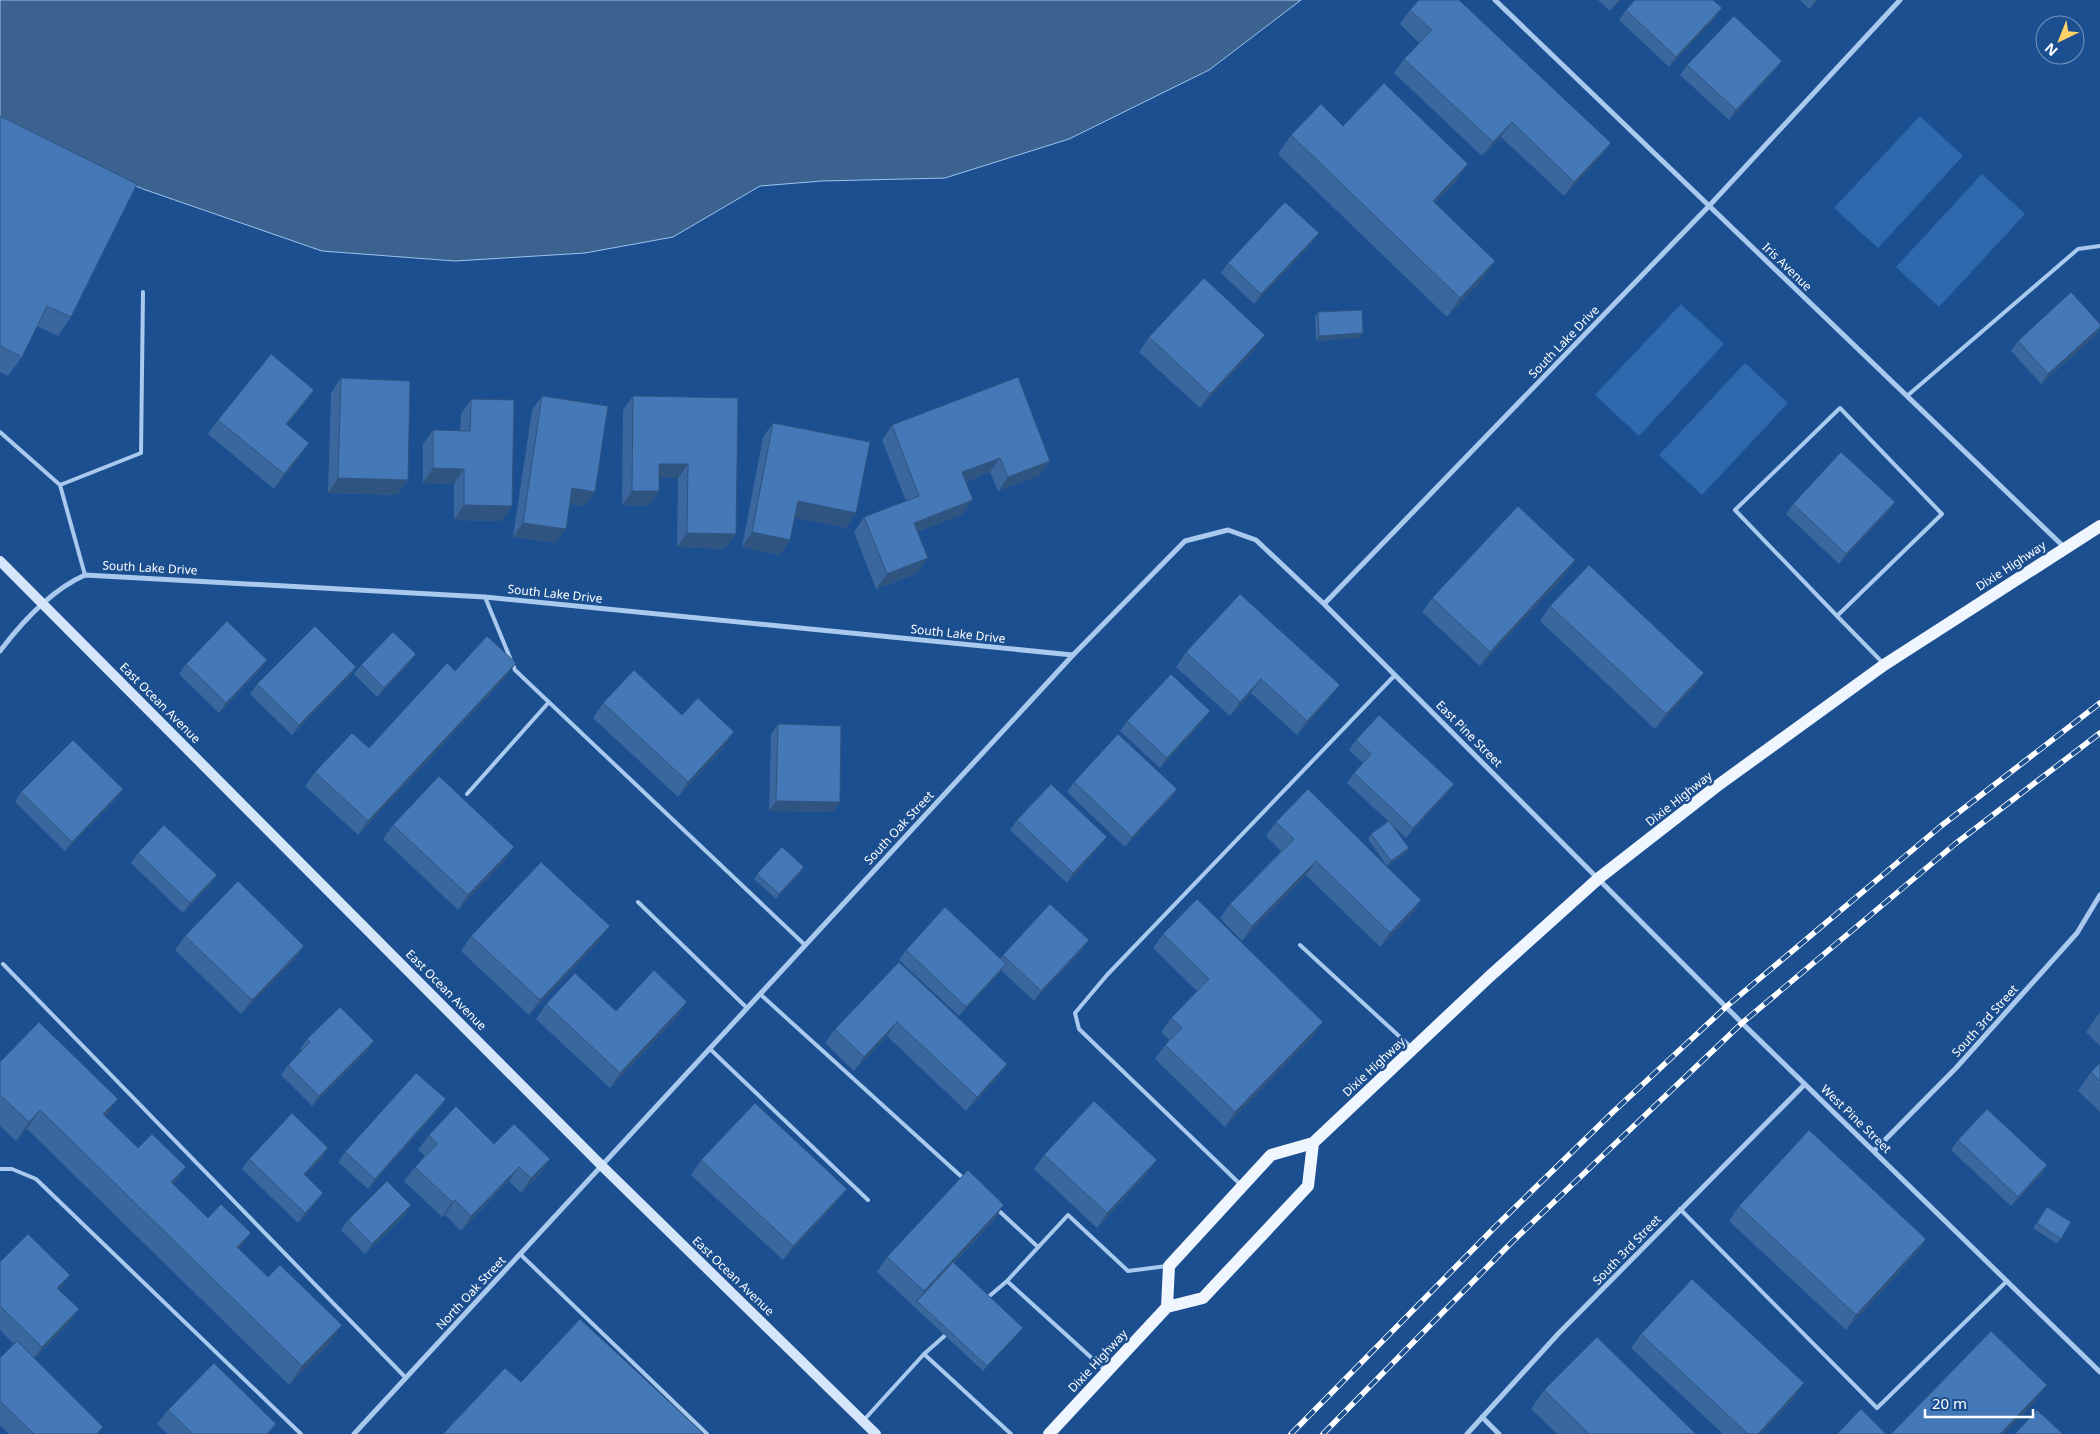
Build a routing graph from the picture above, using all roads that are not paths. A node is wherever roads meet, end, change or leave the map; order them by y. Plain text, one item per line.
1 (1495, 0) edge
2 (1900, 0) edge
3 (1709, 206) junction
4 (2100, 246) edge
5 (143, 292) dead end
6 (1907, 396) junction
7 (0, 432) edge
8 (60, 485) junction
9 (2100, 526) edge
10 (2065, 548) junction
11 (0, 561) edge
12 (85, 575) junction
13 (485, 597) junction
14 (43, 604) junction
15 (1324, 604) junction
16 (1837, 616) junction
17 (0, 651) edge
18 (1073, 655) junction
19 (1884, 665) junction
20 (1395, 674) junction
21 (549, 702) junction
22 (467, 794) dead end
23 (1599, 878) junction
24 (2100, 895) edge
25 (638, 902) dead end
26 (805, 945) junction
27 (1300, 945) dead end
28 (3, 964) dead end
29 (760, 994) junction
30 (747, 1008) junction
31 (710, 1049) junction
32 (1414, 1049) junction
33 (1805, 1084) junction
34 (1313, 1143) junction
35 (1874, 1150) junction
36 (602, 1166) junction
37 (0, 1169) edge
38 (965, 1180) edge
39 (1242, 1186) junction
40 (868, 1200) dead end
41 (994, 1207) edge
42 (1680, 1209) junction
43 (1038, 1247) junction
44 (520, 1254) junction
45 (1169, 1266) junction
46 (1007, 1281) junction
47 (2007, 1281) junction
48 (979, 1305) edge
49 (1167, 1307) junction
50 (952, 1330) edge
51 (924, 1354) junction
52 (1107, 1372) junction
53 (2100, 1372) edge
54 (406, 1378) junction
55 (1482, 1417) junction
56 (863, 1421) junction
57 (301, 1434) edge
58 (354, 1434) edge
59 (707, 1434) edge
60 (876, 1434) edge
61 (1011, 1434) edge
62 (1049, 1434) edge
63 (1468, 1434) edge
64 (1499, 1434) edge

1 - 3 street, Iris Avenue
2 - 3 street, South Lake Drive
3 - 6 street, Iris Avenue
3 - 15 street, South Lake Drive
4 - 6 lane
5 - 8 lane
6 - 10 street, Iris Avenue
7 - 8 lane
8 - 12 lane
9 - 10 main road, Dixie Highway
10 - 19 main road, Dixie Highway
11 - 14 main road, East Ocean Avenue
12 - 13 street, South Lake Drive
12 - 14 street, South Lake Drive
13 - 18 street, South Lake Drive
13 - 21 lane
14 - 17 street, South Lake Drive
14 - 36 main road, East Ocean Avenue
15 - 18 street, South Oak Street
15 - 20 street, East Pine Street
16 - 16 lane
16 - 19 lane
18 - 26 street, South Oak Street
19 - 23 main road, Dixie Highway
20 - 23 street, East Pine Street
20 - 39 lane
21 - 22 lane
21 - 26 lane
23 - 32 main road, Dixie Highway
23 - 33 street, West Pine Street
24 - 35 street, South 3rd Street
25 - 30 lane
26 - 29 street, South Oak Street
27 - 32 lane
28 - 54 lane
29 - 30 street, South Oak Street
29 - 38 lane
30 - 31 street, South Oak Street
31 - 36 street, South Oak Street
31 - 40 lane
32 - 34 main road, Dixie Highway
33 - 35 street, West Pine Street
33 - 42 street, South 3rd Street
34 - 39 main road, Dixie Highway
34 - 49 main road
35 - 47 street, West Pine Street
36 - 44 street, North Oak Street
36 - 56 main road, East Ocean Avenue
37 - 57 lane
39 - 45 main road, Dixie Highway
41 - 43 lane
42 - 47 lane
42 - 55 street, South 3rd Street
43 - 45 lane
43 - 46 lane
44 - 54 street, North Oak Street
44 - 59 lane
45 - 49 main road
46 - 48 lane
46 - 52 lane
47 - 53 street, West Pine Street
49 - 52 main road, Dixie Highway
50 - 51 lane
51 - 56 lane
51 - 61 lane
52 - 62 main road, Dixie Highway
54 - 58 street, North Oak Street
55 - 63 street, South 3rd Street
55 - 64 street
56 - 60 main road, East Ocean Avenue

